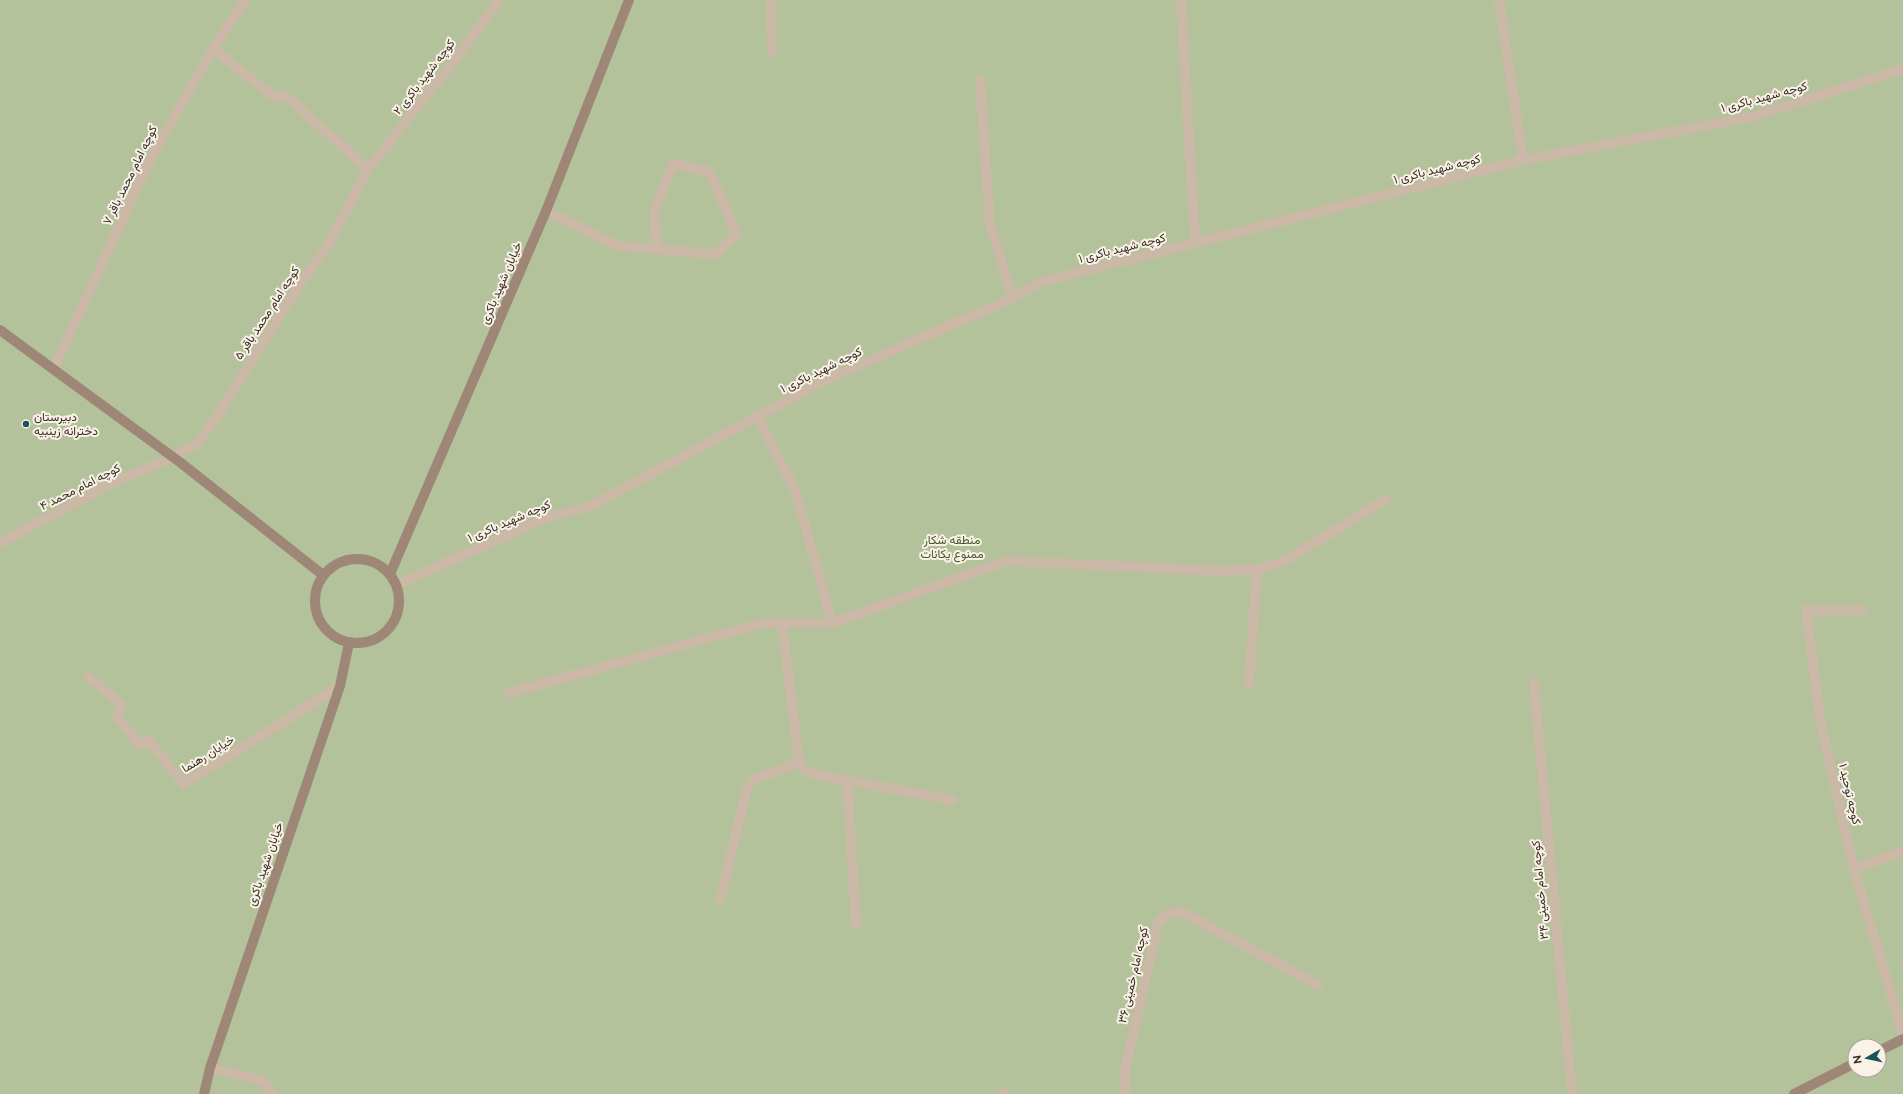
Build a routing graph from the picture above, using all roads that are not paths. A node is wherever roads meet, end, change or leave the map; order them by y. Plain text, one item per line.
1 (245, 0) edge
2 (499, 0) edge
3 (630, 0) edge
4 (771, 0) edge
5 (1181, 0) edge
6 (1499, 0) edge
7 (214, 49) junction
8 (772, 53) dead end
9 (1903, 69) edge
10 (980, 80) dead end
11 (1523, 160) junction
12 (368, 169) junction
13 (546, 211) junction
14 (1195, 243) junction
15 (657, 250) junction
16 (1013, 298) junction
17 (0, 330) edge
18 (53, 370) junction
19 (758, 417) junction
20 (173, 457) junction
21 (1386, 499) dead end
22 (0, 543) edge
23 (1256, 569) junction
24 (390, 574) junction
25 (323, 575) junction
26 (396, 585) junction
27 (1863, 610) dead end
28 (782, 623) junction
29 (832, 623) junction
30 (349, 643) junction
31 (88, 677) dead end
32 (1249, 683) dead end
33 (1534, 683) dead end
34 (340, 686) junction
35 (509, 693) dead end
36 (799, 762) junction
37 (848, 780) junction
38 (952, 800) dead end
39 (1903, 851) edge
40 (1854, 869) junction
41 (720, 900) dead end
42 (856, 925) dead end
43 (1318, 985) dead end
44 (1903, 1034) edge
45 (1903, 1039) edge
46 (1887, 1047) edge
47 (1847, 1067) edge
48 (210, 1068) junction
49 (204, 1094) edge
50 (274, 1094) edge
51 (1125, 1094) edge
52 (1572, 1094) edge
53 (1794, 1094) edge

1 - 7 street, کوچه امام محمد باقر ۷
2 - 12 street, کوچه شهید باکری ۲
3 - 13 main road, خیابان شهید باکری
4 - 8 street
5 - 14 street
6 - 11 street
7 - 12 street
7 - 18 street, کوچه امام محمد باقر ۷
9 - 11 street, کوچه شهید باکری ۱
10 - 16 street
11 - 14 street, کوچه شهید باکری ۱
12 - 20 street, کوچه امام محمد باقر ۵
13 - 15 street
13 - 24 main road, خیابان شهید باکری
14 - 16 street, کوچه شهید باکری ۱
15 - 15 street
16 - 19 street, کوچه شهید باکری ۱
17 - 18 main road
18 - 20 main road
19 - 26 street, کوچه شهید باکری ۱
19 - 29 street
20 - 22 street, کوچه امام محمد ۴
20 - 25 main road
21 - 23 street
23 - 29 street
23 - 32 street
24 - 25 main road
24 - 26 main road
25 - 30 main road
26 - 30 main road
27 - 40 street, کوچه توحید ۱
28 - 29 street
28 - 35 street
28 - 36 street
30 - 34 main road, خیابان شهید باکری
31 - 34 street, خیابان رهنما
33 - 52 street, کوچه امام خمینی ۳۴
34 - 48 main road, خیابان شهید باکری
36 - 37 street
36 - 41 street
37 - 38 street
37 - 42 street
39 - 40 street
40 - 44 street, کوچه توحید ۱
43 - 51 street, کوچه امام خمینی ۳۶
45 - 46 main road
47 - 53 main road
48 - 49 main road, خیابان شهید باکری
48 - 50 street

